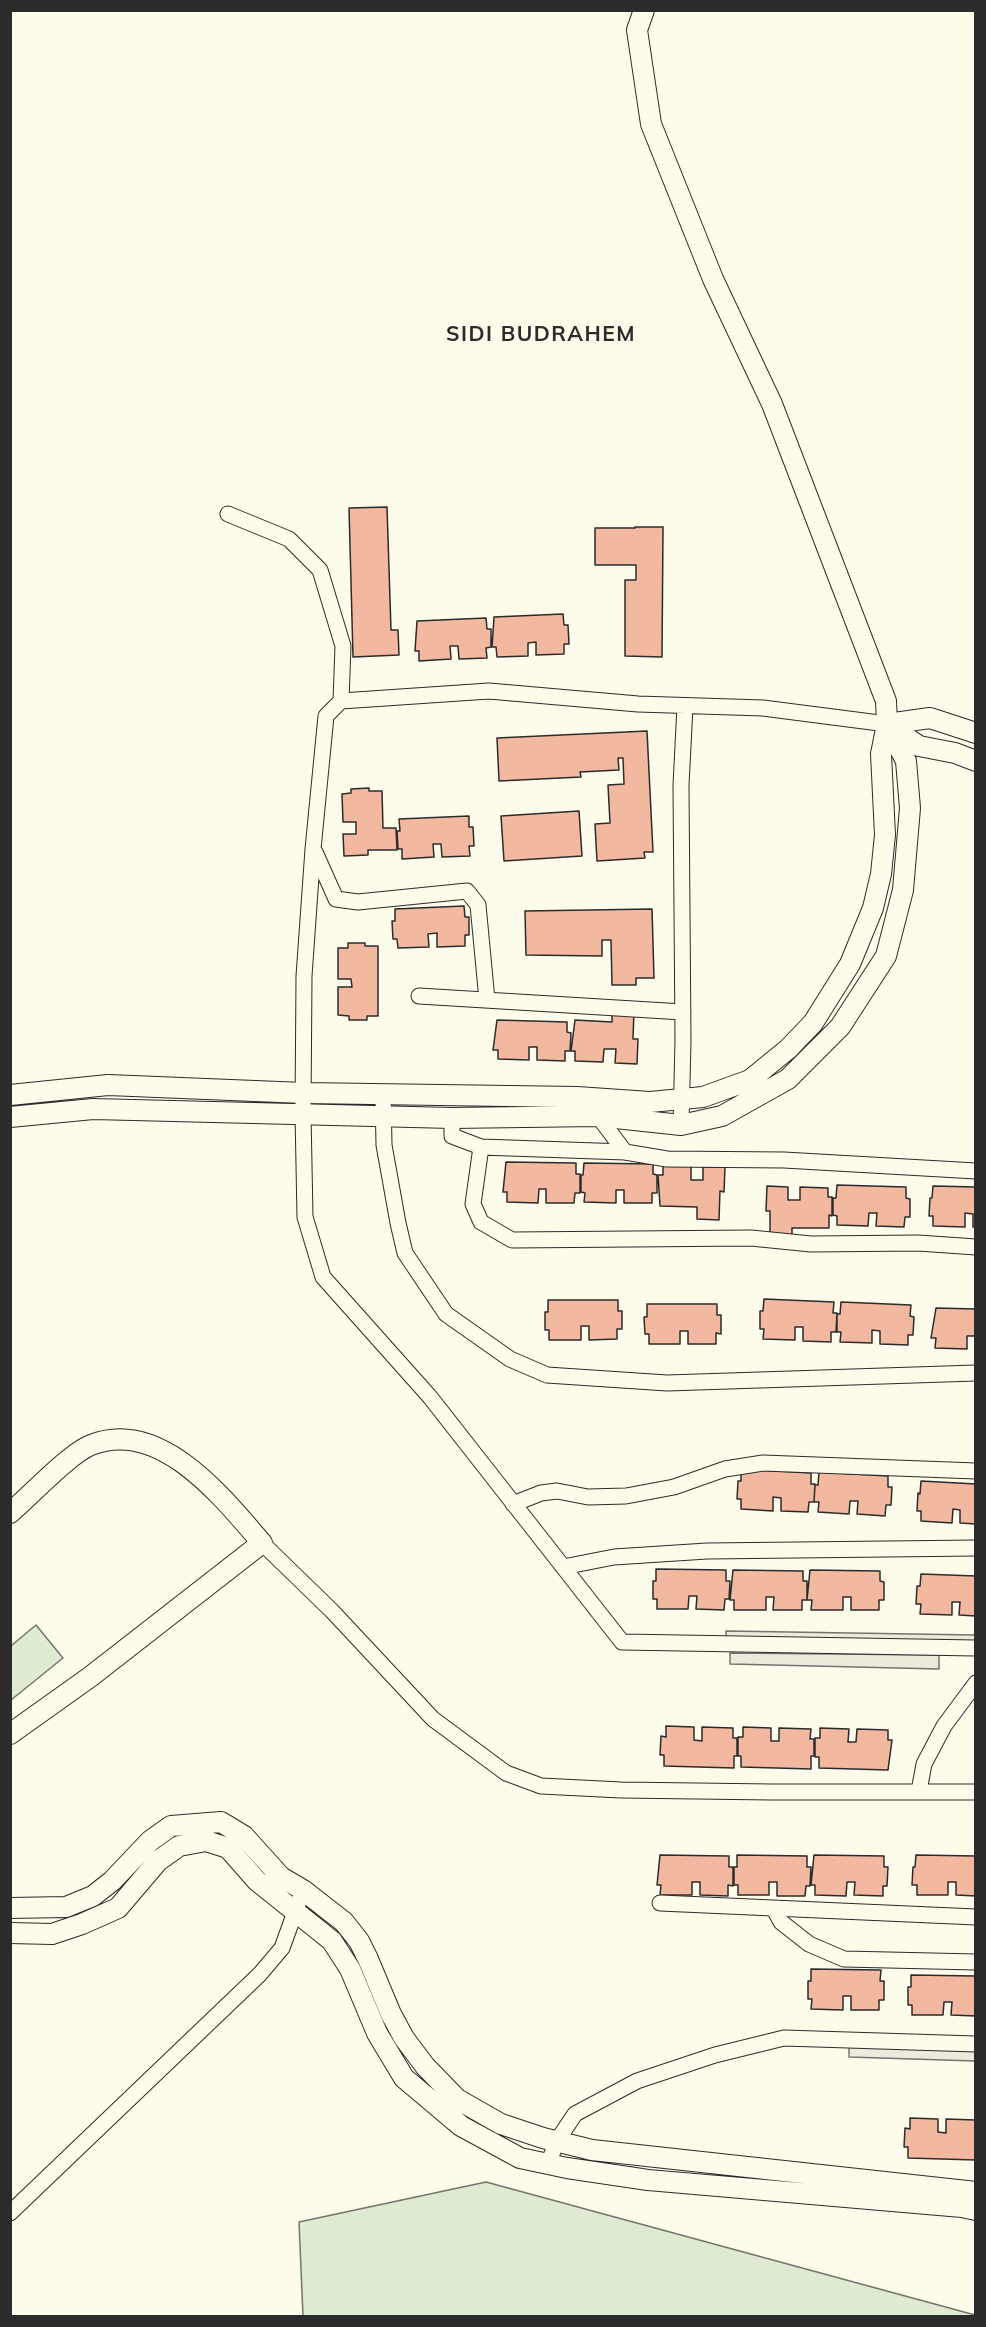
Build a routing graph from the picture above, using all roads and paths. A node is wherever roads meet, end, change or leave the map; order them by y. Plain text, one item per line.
1 (644, 10) edge
2 (228, 514) dead end
3 (341, 701) junction
4 (685, 706) junction
5 (887, 724) junction
6 (975, 733) edge
7 (975, 760) edge
8 (313, 849) junction
9 (419, 996) dead end
10 (487, 1000) junction
11 (683, 1012) junction
12 (304, 1093) junction
13 (383, 1094) junction
14 (10, 1095) edge
15 (588, 1098) junction
16 (681, 1099) junction
17 (303, 1113) junction
18 (383, 1116) junction
19 (597, 1116) junction
20 (10, 1117) edge
21 (452, 1118) junction
22 (681, 1125) junction
23 (481, 1147) junction
24 (625, 1152) junction
25 (975, 1171) edge
26 (975, 1247) edge
27 (975, 1373) edge
28 (975, 1471) edge
29 (513, 1504) junction
30 (10, 1513) edge
31 (262, 1543) junction
32 (975, 1548) edge
33 (563, 1567) junction
34 (975, 1648) edge
35 (975, 1683) edge
36 (10, 1734) edge
37 (919, 1791) junction
38 (975, 1792) edge
39 (303, 1890) junction
40 (660, 1903) dead end
41 (10, 1908) edge
42 (774, 1909) junction
43 (296, 1912) junction
44 (975, 1917) edge
45 (10, 1933) edge
46 (975, 1962) edge
47 (975, 2044) edge
48 (557, 2141) junction
49 (548, 2164) junction
50 (975, 2192) edge
51 (975, 2210) edge
52 (10, 2213) edge

1 - 5 street
2 - 3 street
3 - 4 street
3 - 8 street
4 - 5 street
4 - 11 street
5 - 6 street
5 - 7 street
5 - 16 street
5 - 22 street
8 - 10 street
8 - 12 street
9 - 10 street
10 - 11 street
11 - 16 street
12 - 13 street
12 - 14 street
12 - 17 street
13 - 15 street
13 - 18 street
15 - 16 street
15 - 19 street
16 - 22 street
17 - 18 street
17 - 20 street
17 - 29 street
18 - 21 street
18 - 27 street
19 - 21 street
19 - 22 street
19 - 24 street
21 - 23 street
23 - 24 street
23 - 26 street
24 - 25 street
28 - 29 street
29 - 33 street
30 - 31 street
31 - 36 street
31 - 37 street
32 - 33 street
33 - 34 street
35 - 37 street
37 - 38 street
39 - 41 street
39 - 43 street
39 - 48 street
40 - 42 street
42 - 44 street
42 - 46 street
43 - 45 street
43 - 49 street
43 - 52 street
47 - 48 street
48 - 49 street
48 - 50 street
49 - 51 street

